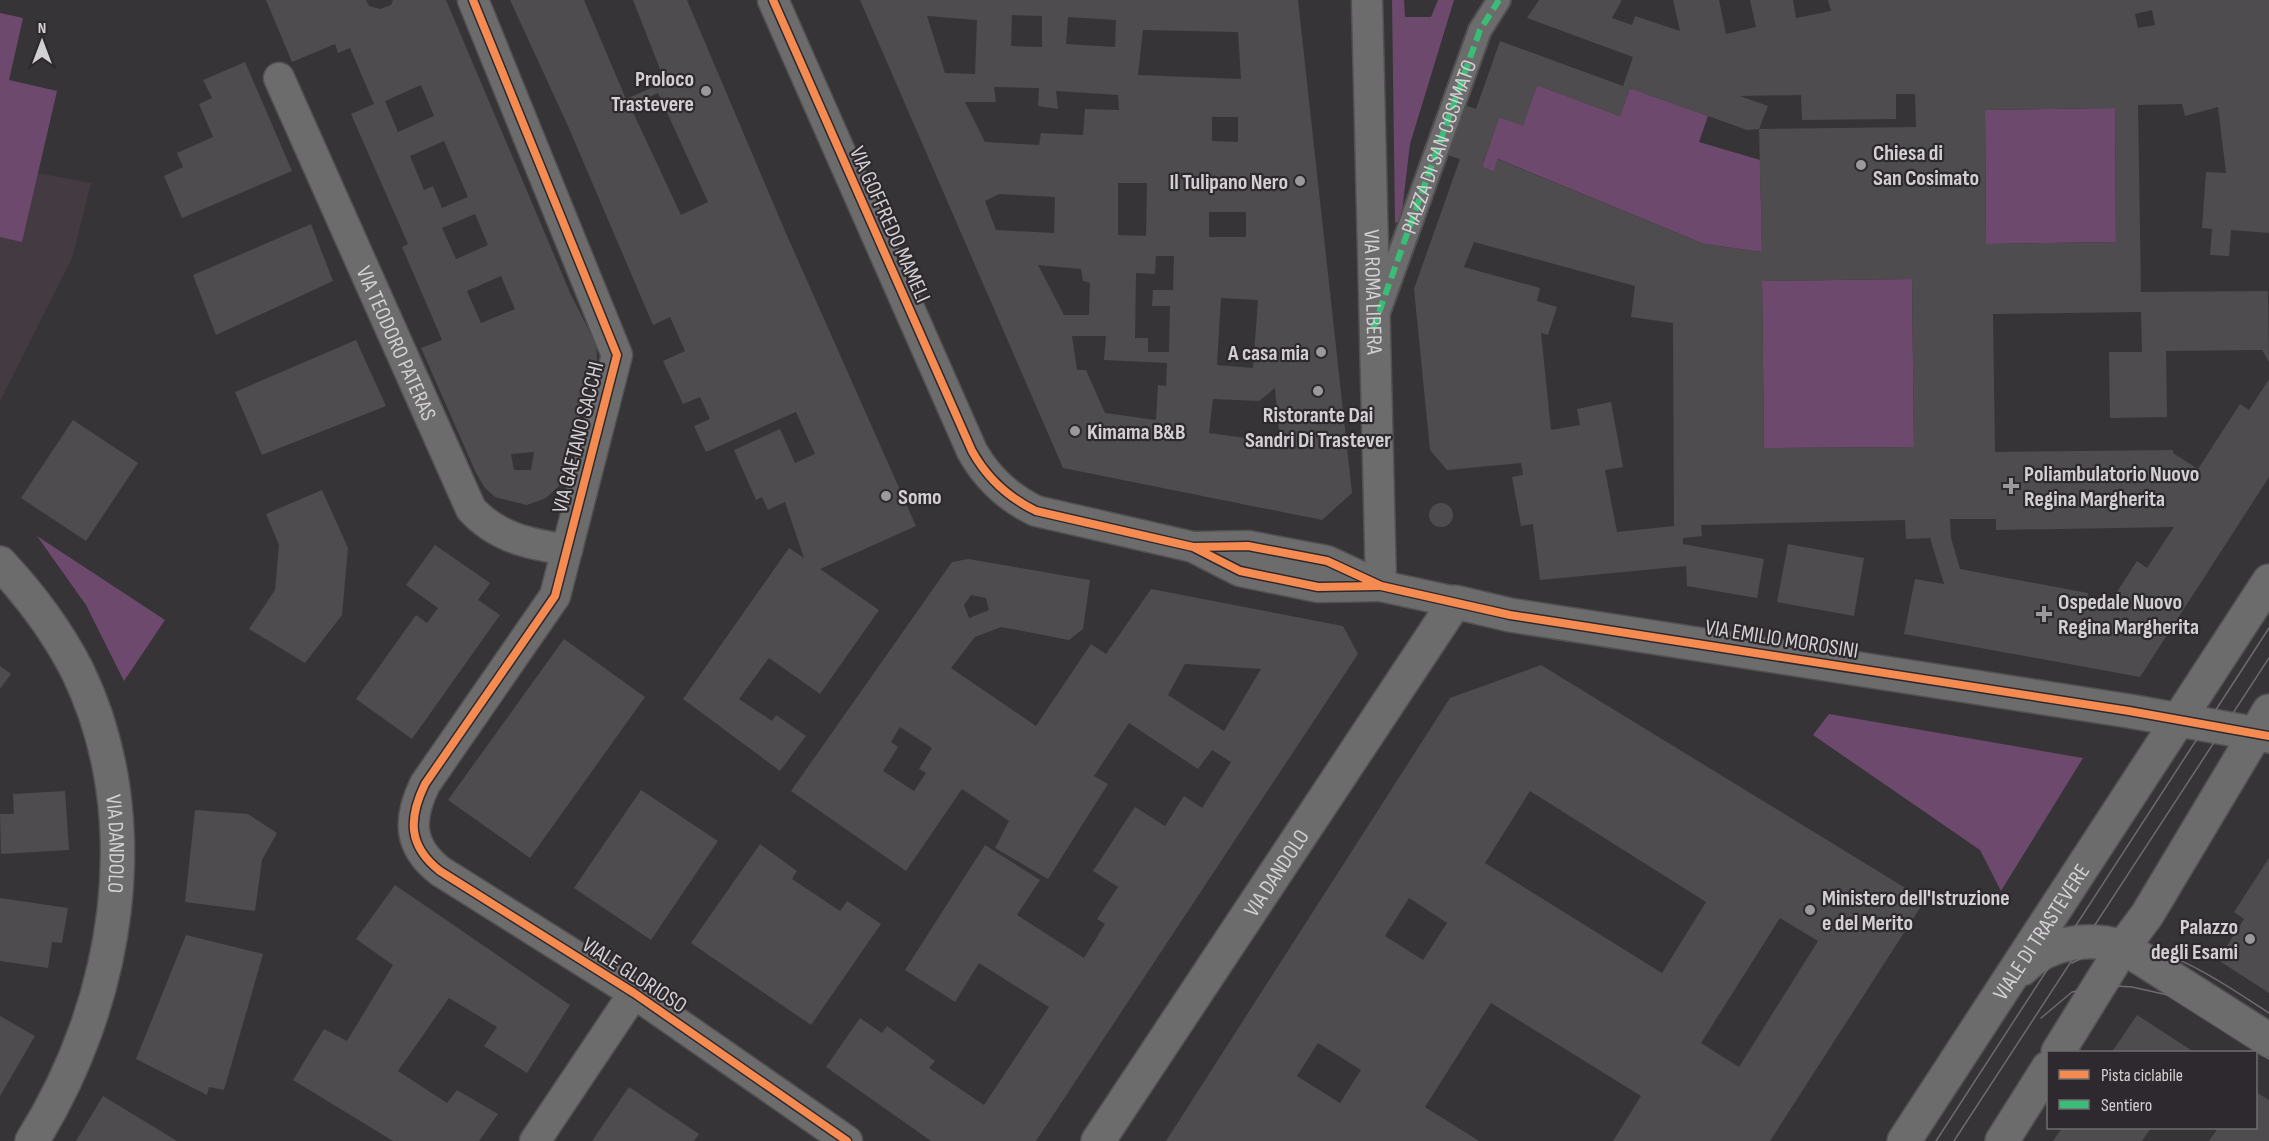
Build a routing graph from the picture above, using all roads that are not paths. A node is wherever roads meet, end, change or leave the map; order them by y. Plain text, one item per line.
1 (472, 0) edge
2 (773, 0) edge
3 (1367, 0) edge
4 (1499, 0) edge
5 (279, 78) dead end
6 (1373, 328) junction
7 (978, 461) joint
8 (567, 550) junction
9 (0, 563) edge
10 (2269, 581) edge
11 (1381, 586) junction
12 (1455, 602) junction
13 (2179, 720) junction
14 (2264, 727) edge
15 (414, 831) joint
16 (2123, 947) junction
17 (2004, 989) junction
18 (633, 993) junction
19 (2269, 1040) edge
20 (2059, 1051) edge
21 (2047, 1071) edge
22 (32, 1141) edge
23 (535, 1141) edge
24 (847, 1141) edge
25 (1098, 1141) edge
26 (1904, 1141) edge
27 (2002, 1141) edge

1 - 8 street, VIA GAETANO SACCHI
2 - 7 street, VIA GOFFREDO MAMELI
3 - 6 street, VIA ROMA LIBERA
4 - 6 street, PIAZZA DI SAN COSIMATO
5 - 8 street, VIA TEODORO PATERAS
6 - 11 street, VIA ROMA LIBERA
7 - 11 street, VIA EMILIO MOROSINI
8 - 15 street, VIA GAETANO SACCHI
9 - 22 street, VIA DANDOLO
10 - 13 street, VIALE DI TRASTEVERE
11 - 12 street, VIA EMILIO MOROSINI
12 - 13 street, VIA EMILIO MOROSINI
12 - 25 street, VIA DANDOLO
13 - 14 street
13 - 17 street, VIALE DI TRASTEVERE
14 - 16 street
15 - 18 street, VIALE GLORIOSO
16 - 17 street
16 - 19 street
16 - 20 street
17 - 26 street, VIALE DI TRASTEVERE
18 - 23 street
18 - 24 street, VIALE GLORIOSO
21 - 27 street

